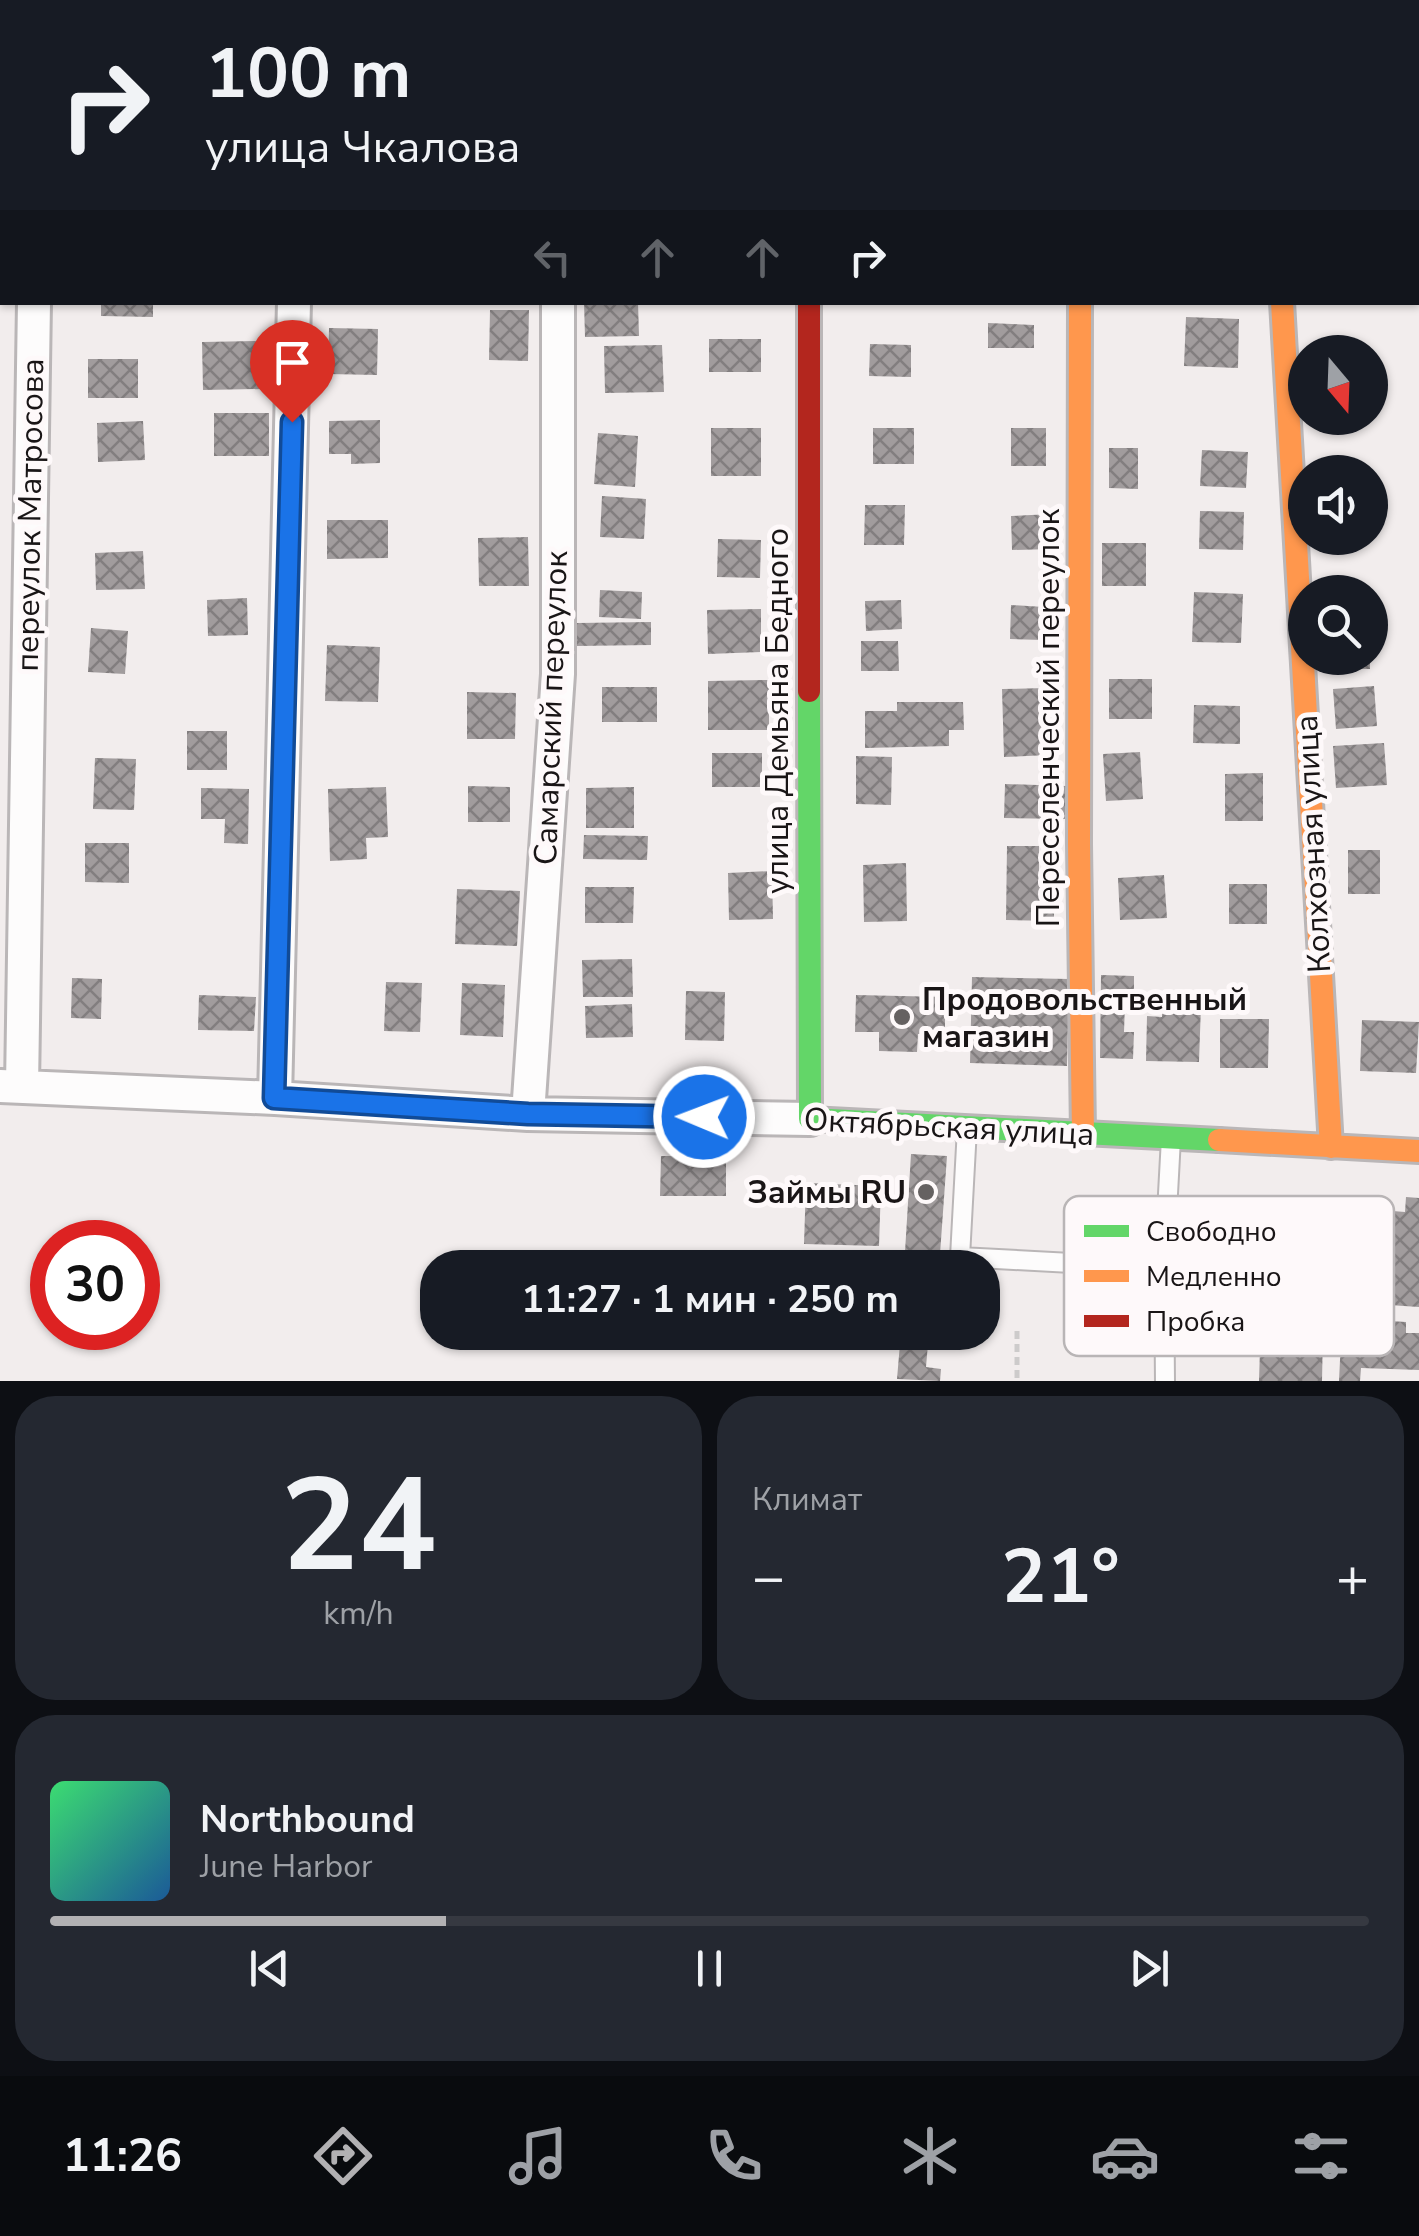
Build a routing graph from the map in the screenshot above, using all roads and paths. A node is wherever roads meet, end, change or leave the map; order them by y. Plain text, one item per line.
1 (34, 305) edge
2 (294, 305) edge
3 (558, 305) edge
4 (809, 305) edge
5 (1080, 305) edge
6 (1282, 305) edge
7 (11, 1087) edge
8 (274, 1098) junction
9 (528, 1114) junction
10 (810, 1119) junction
11 (966, 1128) junction
12 (1083, 1134) junction
13 (1170, 1138) junction
14 (1330, 1147) junction
15 (1419, 1151) edge
16 (1167, 1196) edge
17 (1064, 1263) edge
18 (1018, 1332) dead end
19 (1166, 1356) edge
20 (1018, 1381) edge
21 (1166, 1381) edge

1 - 7 street, переулок Матросова
2 - 8 street
3 - 9 street, Самарский переулок
4 - 10 street, улица Демьяна Бедного
5 - 12 street, Переселенческий переулок
6 - 14 street, Колхозная улица
7 - 8 street, Октябрьская улица
8 - 9 street, Октябрьская улица
9 - 10 street, Октябрьская улица
10 - 11 street, Октябрьская улица
11 - 12 street, Октябрьская улица
11 - 17 lane
12 - 13 street, Октябрьская улица
13 - 14 street, Октябрьская улица
13 - 16 lane
14 - 15 street, Октябрьская улица
18 - 20 path
19 - 21 lane

